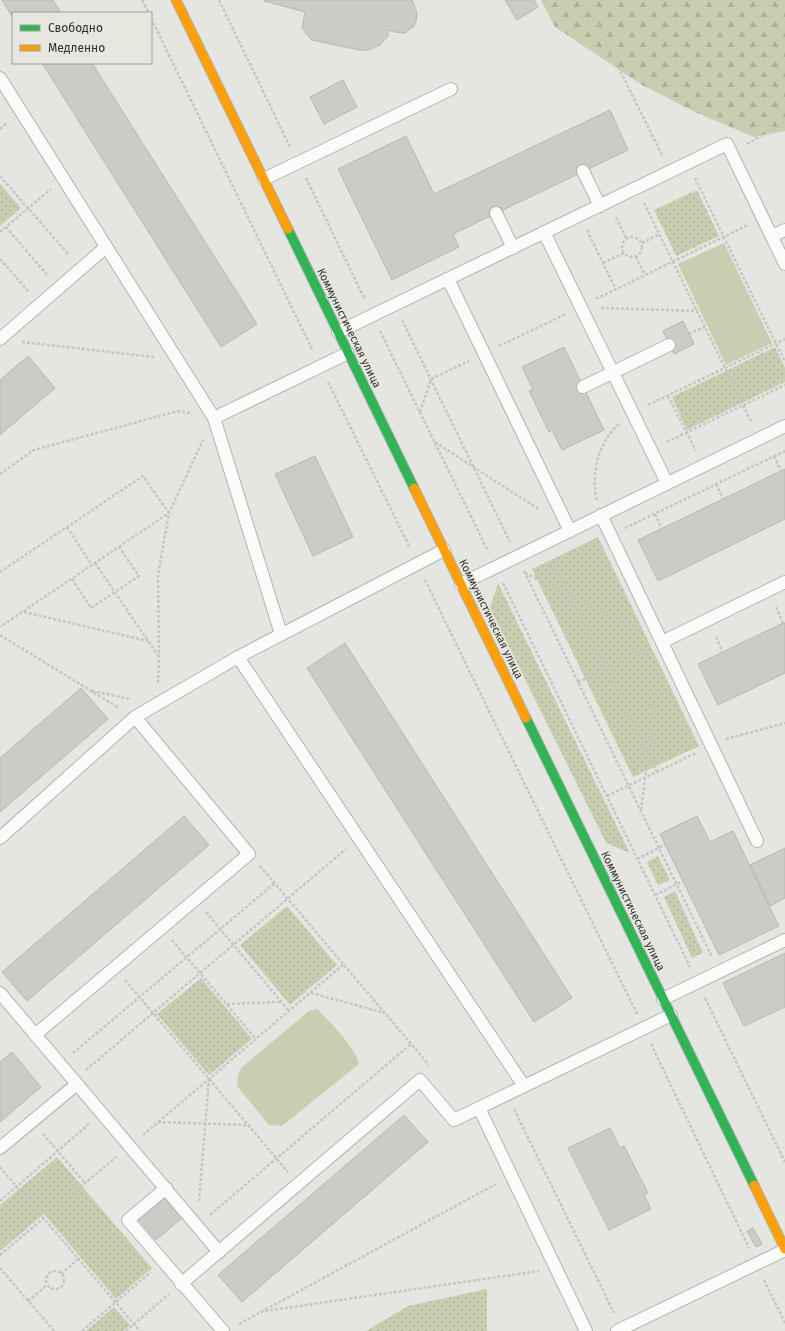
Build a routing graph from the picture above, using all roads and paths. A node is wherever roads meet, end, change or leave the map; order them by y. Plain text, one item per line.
1 (142, 0) edge
2 (176, 0) edge
3 (219, 0) edge
4 (585, 0) edge
5 (148, 12) edge
6 (152, 20) edge
7 (0, 78) edge
8 (450, 89) dead end
9 (785, 122) edge
10 (731, 153) junction
11 (298, 163) junction
12 (688, 163) junction
13 (583, 171) dead end
14 (670, 172) junction
15 (0, 176) edge
16 (63, 178) junction
17 (264, 180) junction
18 (637, 188) junction
19 (604, 204) junction
20 (28, 208) junction
21 (496, 213) dead end
22 (580, 216) junction
23 (6, 228) junction
24 (785, 230) edge
25 (0, 232) edge
26 (544, 232) junction
27 (660, 234) junction
28 (772, 236) junction
29 (626, 238) junction
30 (642, 243) junction
31 (106, 247) junction
32 (513, 248) junction
33 (624, 253) junction
34 (636, 257) junction
35 (0, 259) edge
36 (603, 263) junction
37 (785, 264) edge
38 (81, 269) junction
39 (645, 275) dead end
40 (448, 279) junction
41 (58, 288) junction
42 (616, 290) dead end
43 (40, 305) junction
44 (394, 305) junction
45 (580, 307) junction
46 (697, 311) junction
47 (372, 316) junction
48 (705, 327) junction
49 (338, 332) junction
50 (689, 334) dead end
51 (0, 339) edge
52 (785, 339) edge
53 (15, 342) dead end
54 (776, 343) junction
55 (670, 345) dead end
56 (348, 353) junction
57 (177, 360) junction
58 (785, 362) edge
59 (321, 366) junction
60 (725, 368) junction
61 (613, 373) junction
62 (431, 379) junction
63 (785, 385) edge
64 (583, 387) dead end
65 (668, 396) junction
66 (743, 406) junction
67 (420, 413) junction
68 (632, 413) junction
69 (214, 418) junction
70 (785, 426) edge
71 (686, 433) junction
72 (760, 438) junction
73 (434, 441) junction
74 (650, 450) junction
75 (785, 451) edge
76 (774, 456) junction
77 (473, 466) junction
78 (703, 466) junction
79 (781, 471) dead end
80 (0, 474) edge
81 (667, 484) junction
82 (716, 484) junction
83 (723, 499) dead end
84 (169, 513) junction
85 (544, 513) dead end
86 (655, 514) junction
87 (601, 516) junction
88 (66, 527) junction
89 (662, 528) dead end
90 (570, 531) junction
91 (610, 535) junction
92 (545, 543) junction
93 (119, 547) junction
94 (444, 550) junction
95 (517, 556) junction
96 (94, 564) junction
97 (417, 564) junction
98 (495, 567) junction
99 (0, 572) edge
100 (525, 572) junction
101 (72, 579) junction
102 (785, 582) edge
103 (460, 584) junction
104 (115, 592) junction
105 (570, 596) junction
106 (776, 607) dead end
107 (23, 612) junction
108 (783, 623) dead end
109 (0, 627) edge
110 (281, 634) junction
111 (0, 635) edge
112 (716, 636) dead end
113 (148, 641) junction
114 (662, 642) junction
115 (723, 652) dead end
116 (238, 657) junction
117 (159, 658) junction
118 (606, 669) junction
119 (658, 672) dead end
120 (578, 682) junction
121 (92, 691) junction
122 (157, 705) junction
123 (135, 717) junction
124 (785, 722) edge
125 (712, 746) junction
126 (648, 755) junction
127 (657, 772) junction
128 (645, 778) junction
129 (629, 786) junction
130 (607, 796) junction
131 (641, 811) junction
132 (0, 838) edge
133 (359, 838) junction
134 (757, 841) dead end
135 (665, 846) dead end
136 (659, 849) junction
137 (249, 854) junction
138 (637, 859) junction
139 (683, 881) dead end
140 (275, 883) junction
141 (677, 884) junction
142 (655, 894) junction
143 (195, 899) junction
144 (288, 899) junction
145 (161, 928) junction
146 (220, 929) junction
147 (785, 940) edge
148 (234, 945) junction
149 (187, 957) junction
150 (715, 963) dead end
151 (344, 964) junction
152 (115, 967) junction
153 (200, 973) junction
154 (697, 982) junction
155 (0, 993) edge
156 (310, 993) junction
157 (140, 997) junction
158 (663, 999) junction
159 (282, 1002) junction
160 (226, 1004) junction
161 (289, 1011) junction
162 (153, 1013) junction
163 (386, 1014) junction
164 (671, 1015) junction
165 (644, 1028) junction
166 (35, 1035) junction
167 (256, 1039) junction
168 (411, 1044) junction
169 (60, 1065) junction
170 (431, 1067) dead end
171 (209, 1079) junction
172 (75, 1082) junction
173 (524, 1086) junction
174 (507, 1094) junction
175 (479, 1108) junction
176 (101, 1113) junction
177 (32, 1121) junction
178 (158, 1122) junction
179 (205, 1124) junction
180 (249, 1125) junction
181 (130, 1146) junction
182 (0, 1148) edge
183 (58, 1151) junction
184 (277, 1158) junction
185 (785, 1162) edge
186 (0, 1167) edge
187 (511, 1176) junction
188 (85, 1183) junction
189 (298, 1184) junction
190 (17, 1186) junction
191 (166, 1188) junction
192 (0, 1201) edge
193 (44, 1218) junction
194 (198, 1225) junction
195 (785, 1250) edge
196 (219, 1252) junction
197 (0, 1255) edge
198 (78, 1259) junction
199 (164, 1261) junction
200 (756, 1263) junction
201 (0, 1268) edge
202 (556, 1268) junction
203 (61, 1274) junction
204 (181, 1284) junction
205 (47, 1285) junction
206 (28, 1301) junction
207 (115, 1302) junction
208 (263, 1311) junction
209 (785, 1323) edge
210 (134, 1324) junction
211 (238, 1324) dead end
212 (620, 1330) edge
213 (54, 1331) edge
214 (82, 1331) edge
215 (126, 1331) edge
216 (140, 1331) edge
217 (223, 1331) edge
218 (586, 1331) edge

1 - 5 path
2 - 17 main road, Коммунистическая улица
3 - 11 path
4 - 14 path
6 - 59 path
7 - 16 lane
8 - 11 lane
9 - 10 path
10 - 12 lane
10 - 28 lane
11 - 17 lane
11 - 47 path
12 - 14 lane
12 - 54 path
13 - 19 lane
14 - 18 lane
15 - 20 path
16 - 20 path
16 - 31 lane
17 - 49 main road, Коммунистическая улица
18 - 19 lane
18 - 27 path
19 - 22 lane
19 - 29 path
20 - 23 path
20 - 38 path
21 - 32 lane
22 - 26 lane
22 - 36 path
23 - 25 path
23 - 41 path
24 - 28 lane
26 - 32 lane
26 - 45 lane
27 - 30 path
27 - 46 path
28 - 37 lane
29 - 30 path
29 - 33 path
30 - 34 path
31 - 38 lane
31 - 57 lane
32 - 40 lane
33 - 34 path
33 - 36 path
34 - 39 path
35 - 43 path
36 - 42 path
38 - 41 lane
40 - 44 lane
40 - 90 lane
41 - 43 lane
43 - 51 lane
44 - 47 lane
44 - 62 path
45 - 46 path
45 - 61 lane
46 - 48 path
47 - 49 lane
47 - 67 path
48 - 50 path
48 - 60 path
49 - 56 main road, Коммунистическая улица
52 - 54 path
53 - 57 path
54 - 58 path
54 - 60 path
55 - 61 lane
56 - 59 lane
56 - 94 main road, Коммунистическая улица
57 - 69 lane
59 - 69 lane
59 - 97 path
60 - 65 path
60 - 66 path
61 - 64 lane
61 - 68 lane
62 - 67 path
62 - 77 path
63 - 66 path
65 - 68 path
65 - 71 path
66 - 71 path
66 - 72 path
67 - 73 path
68 - 74 lane
68 - 87 path
69 - 80 path
69 - 84 path
69 - 110 lane
70 - 72 lane
71 - 74 path
71 - 78 path
72 - 78 lane
73 - 77 path
73 - 98 path
74 - 81 lane
75 - 76 path
76 - 79 path
76 - 82 path
77 - 85 path
77 - 95 path
78 - 81 lane
81 - 87 lane
82 - 83 path
82 - 86 path
84 - 88 path
84 - 93 path
84 - 117 path
86 - 89 path
86 - 91 path
87 - 90 lane
87 - 91 lane
88 - 96 path
88 - 99 path
90 - 92 lane
91 - 114 lane
92 - 95 lane
92 - 105 path
93 - 96 path
93 - 104 path
94 - 97 lane
94 - 103 main road, Коммунистическая улица
95 - 98 lane
95 - 100 path
96 - 101 path
96 - 104 path
97 - 110 lane
97 - 165 path
98 - 103 lane
98 - 130 path
100 - 105 path
100 - 120 path
101 - 104 path
101 - 107 path
102 - 114 lane
103 - 158 main road, Коммунистическая улица
104 - 113 path
105 - 114 path
105 - 118 path
106 - 108 path
107 - 109 path
107 - 113 path
110 - 116 lane
111 - 121 path
112 - 115 path
113 - 117 path
114 - 118 path
114 - 125 lane
116 - 122 lane
116 - 133 lane
117 - 122 path
118 - 120 path
118 - 126 path
119 - 126 path
120 - 129 path
121 - 122 path
121 - 123 path
122 - 123 lane
123 - 132 lane
123 - 137 lane
124 - 125 path
125 - 127 path
125 - 134 lane
126 - 127 path
126 - 128 path
127 - 128 path
128 - 129 path
128 - 131 path
129 - 130 path
129 - 131 path
130 - 138 path
131 - 136 path
133 - 144 path
133 - 173 lane
135 - 136 path
136 - 138 path
136 - 141 path
137 - 140 path
137 - 143 lane
138 - 142 path
139 - 141 path
140 - 144 path
140 - 146 path
141 - 142 path
141 - 150 path
142 - 154 path
143 - 145 lane
143 - 146 path
144 - 148 path
144 - 151 path
145 - 149 path
145 - 152 lane
146 - 148 path
146 - 149 path
147 - 154 lane
148 - 153 path
148 - 159 path
149 - 153 path
149 - 157 path
151 - 156 path
151 - 163 path
152 - 157 path
152 - 166 lane
153 - 160 path
153 - 162 path
154 - 158 lane
154 - 185 path
155 - 166 lane
156 - 161 path
156 - 163 path
157 - 162 path
157 - 169 path
158 - 164 main road, Коммунистическая улица
159 - 160 path
159 - 161 path
160 - 167 path
161 - 167 path
162 - 171 path
162 - 172 path
163 - 168 path
164 - 165 lane
164 - 195 main road, Коммунистическая улица
165 - 173 lane
165 - 200 path
166 - 169 lane
167 - 171 path
168 - 170 path
168 - 184 path
169 - 172 lane
171 - 178 path
171 - 179 path
171 - 180 path
172 - 176 lane
172 - 177 lane
173 - 174 lane
174 - 175 lane
174 - 212 path
175 - 187 lane
175 - 189 lane
176 - 181 lane
176 - 183 path
177 - 182 lane
177 - 183 path
178 - 179 path
178 - 181 path
179 - 180 path
179 - 194 path
180 - 184 path
181 - 188 path
181 - 191 lane
183 - 188 path
183 - 190 path
184 - 189 path
184 - 194 path
186 - 190 path
187 - 202 lane
187 - 208 path
188 - 193 path
189 - 196 lane
190 - 192 path
190 - 193 path
191 - 194 lane
191 - 199 lane
193 - 197 path
193 - 198 path
194 - 196 lane
195 - 200 lane
196 - 204 lane
198 - 203 path
198 - 207 path
199 - 204 lane
199 - 207 path
200 - 209 path
200 - 212 lane
201 - 206 path
202 - 208 path
202 - 218 lane
203 - 205 path
203 - 205 path
204 - 210 path
204 - 217 lane
205 - 206 path
206 - 213 path
207 - 210 path
207 - 214 path
208 - 211 path
210 - 215 path
210 - 216 path

